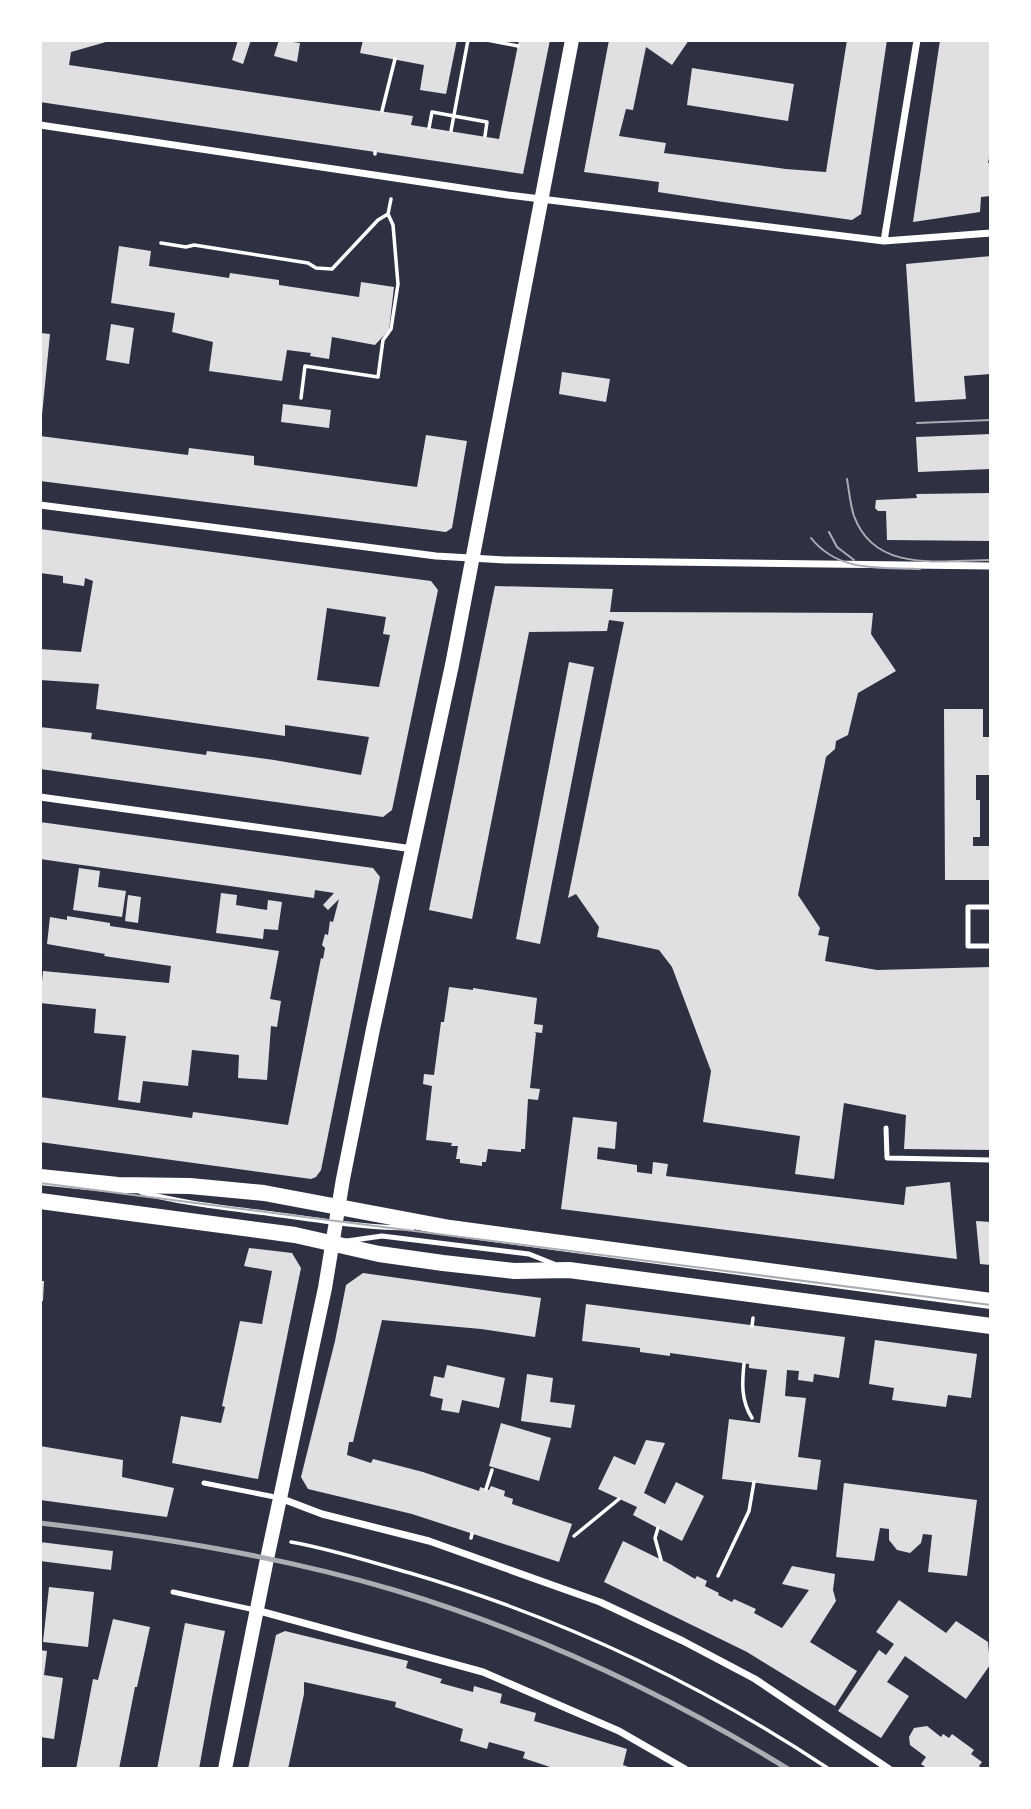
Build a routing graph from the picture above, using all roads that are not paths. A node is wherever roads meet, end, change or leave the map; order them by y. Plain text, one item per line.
1 (572, 40) edge
2 (916, 40) edge
3 (40, 125) edge
4 (541, 199) junction
5 (991, 233) edge
6 (884, 241) junction
7 (40, 505) edge
8 (471, 558) junction
9 (991, 566) edge
10 (40, 797) edge
11 (414, 849) junction
12 (991, 907) edge
13 (991, 946) edge
14 (886, 1128) dead end
15 (991, 1160) edge
16 (40, 1177) edge
17 (118, 1185) junction
18 (40, 1201) edge
19 (338, 1205) junction
20 (336, 1222) junction
21 (450, 1228) junction
22 (334, 1243) junction
23 (991, 1301) edge
24 (991, 1326) edge
25 (204, 1483) dead end
26 (280, 1498) junction
27 (173, 1592) dead end
28 (256, 1610) junction
29 (225, 1769) edge
30 (685, 1769) edge
31 (890, 1769) edge

1 - 4 main road
2 - 6 street
3 - 4 street
4 - 6 street
4 - 8 main road
5 - 6 street
7 - 8 street
8 - 9 street
8 - 11 main road
10 - 11 street
11 - 19 main road
12 - 13 lane
14 - 15 lane
16 - 17 main road
17 - 19 main road
17 - 20 lane
18 - 22 main road
19 - 20 main road
19 - 21 main road
20 - 21 lane
20 - 22 main road
21 - 23 main road
22 - 24 main road
22 - 26 main road
25 - 26 lane
26 - 28 main road
26 - 31 street
27 - 28 lane
28 - 29 main road
28 - 30 street

